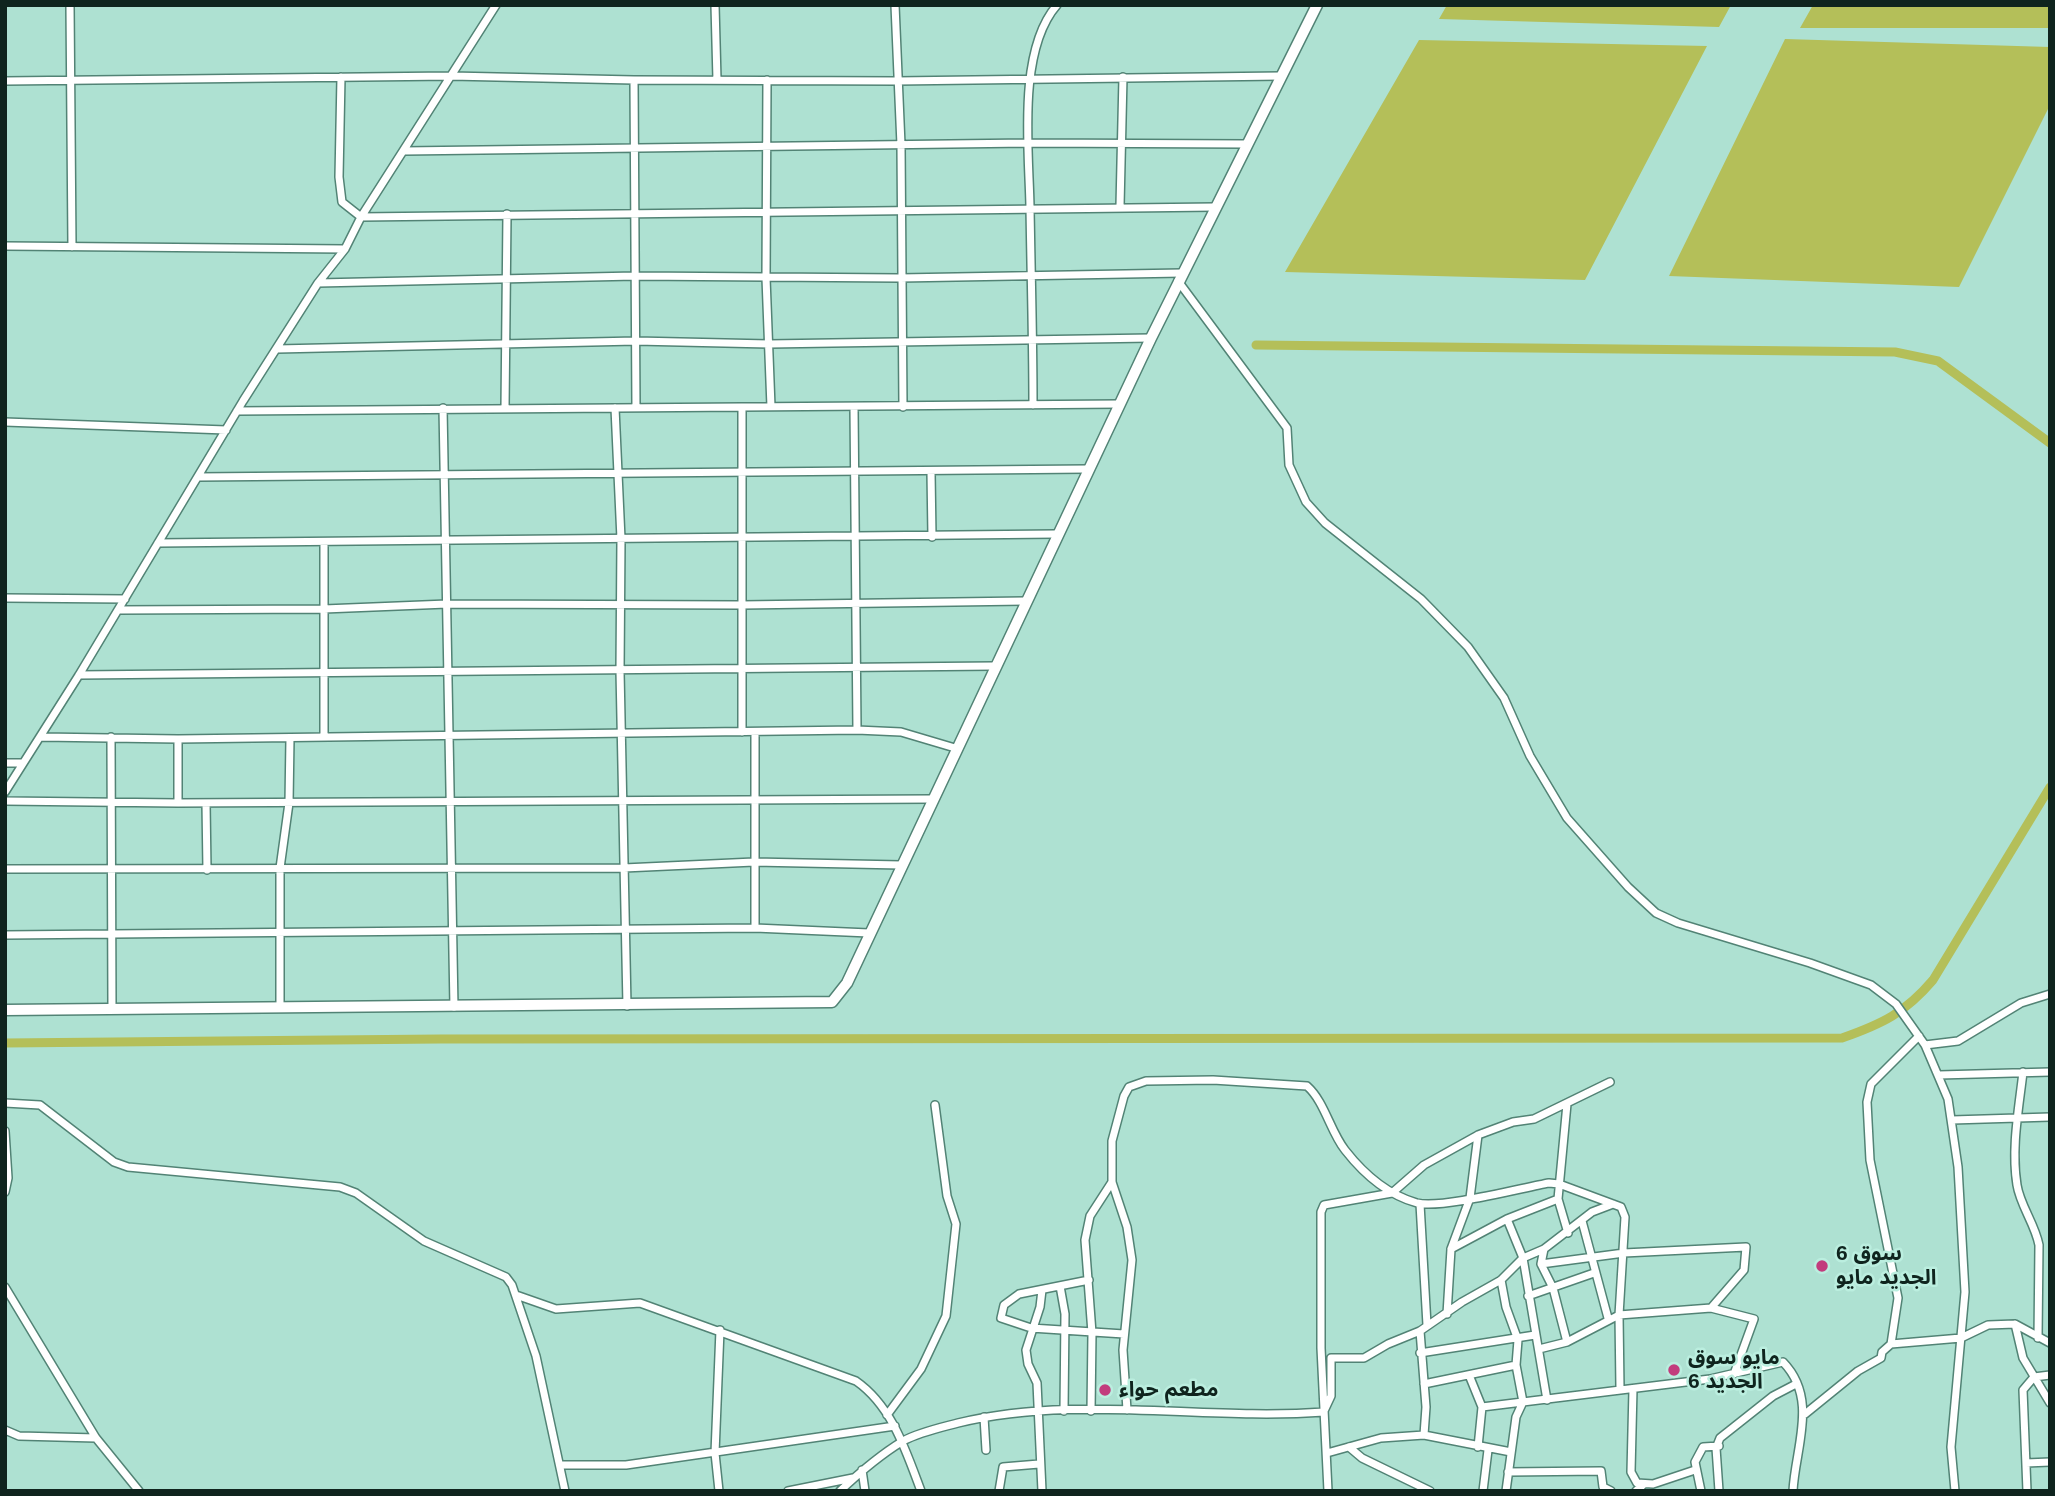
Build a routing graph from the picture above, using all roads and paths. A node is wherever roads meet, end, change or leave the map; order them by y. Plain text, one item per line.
1 (70, 5) edge
2 (496, 5) edge
3 (715, 5) edge
4 (895, 5) edge
5 (1057, 5) edge
6 (1317, 5) edge
7 (451, 76) junction
8 (1280, 76) junction
9 (341, 77) junction
10 (1123, 77) junction
11 (1031, 78) junction
12 (70, 80) junction
13 (634, 80) junction
14 (717, 80) junction
15 (767, 80) junction
16 (5, 81) edge
17 (897, 81) junction
18 (1028, 143) junction
19 (1123, 144) junction
20 (1247, 144) junction
21 (768, 145) junction
22 (901, 145) junction
23 (634, 148) junction
24 (404, 151) junction
25 (1120, 206) junction
26 (1215, 207) junction
27 (1030, 208) junction
28 (634, 211) junction
29 (901, 212) junction
30 (507, 214) junction
31 (768, 214) junction
32 (361, 217) junction
33 (5, 246) edge
34 (72, 247) junction
35 (345, 250) junction
36 (1029, 274) junction
37 (635, 276) junction
38 (1180, 277) junction
39 (766, 278) junction
40 (900, 278) junction
41 (505, 279) junction
42 (318, 284) junction
43 (1150, 338) junction
44 (1032, 339) junction
45 (636, 341) junction
46 (902, 341) junction
47 (769, 344) junction
48 (503, 345) junction
49 (277, 349) junction
50 (1120, 404) junction
51 (1033, 405) junction
52 (742, 407) junction
53 (771, 407) junction
54 (854, 407) junction
55 (903, 407) junction
56 (443, 408) junction
57 (505, 408) junction
58 (615, 408) junction
59 (636, 408) junction
60 (237, 411) junction
61 (5, 422) edge
62 (226, 430) junction
63 (1088, 469) junction
64 (855, 472) junction
65 (931, 472) junction
66 (742, 473) junction
67 (444, 474) junction
68 (616, 474) junction
69 (198, 477) junction
70 (1056, 534) junction
71 (932, 537) junction
72 (742, 538) junction
73 (855, 538) junction
74 (621, 539) junction
75 (446, 540) junction
76 (324, 542) junction
77 (158, 543) junction
78 (5, 598) edge
79 (125, 599) junction
80 (1025, 601) junction
81 (856, 602) junction
82 (447, 604) junction
83 (620, 605) junction
84 (742, 605) junction
85 (324, 609) junction
86 (118, 610) junction
87 (856, 665) junction
88 (994, 666) junction
89 (743, 669) junction
90 (449, 671) junction
91 (620, 671) junction
92 (324, 674) junction
93 (79, 675) junction
94 (857, 730) junction
95 (755, 732) junction
96 (742, 733) junction
97 (622, 735) junction
98 (449, 736) junction
99 (41, 737) junction
100 (111, 737) junction
101 (324, 737) junction
102 (290, 738) junction
103 (178, 739) junction
104 (955, 748) junction
105 (5, 763) edge
106 (23, 763) junction
107 (5, 792) edge
108 (753, 799) junction
109 (932, 799) junction
110 (5, 801) edge
111 (450, 801) junction
112 (624, 801) junction
113 (111, 803) junction
114 (178, 803) junction
115 (206, 803) junction
116 (289, 803) junction
117 (754, 862) junction
118 (901, 865) junction
119 (452, 867) junction
120 (280, 868) junction
121 (624, 868) junction
122 (5, 869) edge
123 (207, 870) junction
124 (109, 871) junction
125 (755, 928) junction
126 (624, 929) junction
127 (454, 931) junction
128 (281, 933) junction
129 (869, 933) junction
130 (112, 935) junction
131 (5, 936) edge
132 (2050, 994) edge
133 (627, 1006) junction
134 (454, 1007) junction
135 (280, 1008) junction
136 (112, 1009) junction
137 (5, 1010) edge
138 (1919, 1036) junction
139 (1925, 1045) junction
140 (2023, 1072) junction
141 (2050, 1072) edge
142 (1939, 1075) junction
143 (1610, 1082) dead end
144 (5, 1103) edge
145 (1567, 1104) junction
146 (935, 1105) dead end
147 (2050, 1117) edge
148 (2018, 1118) junction
149 (1952, 1120) junction
150 (5, 1131) edge
151 (1478, 1135) junction
152 (1112, 1182) junction
153 (1559, 1184) junction
154 (5, 1192) edge
155 (1392, 1193) junction
156 (1470, 1198) junction
157 (1558, 1199) junction
158 (1614, 1203) junction
159 (1420, 1204) junction
160 (1507, 1219) junction
161 (1582, 1222) junction
162 (1568, 1233) junction
163 (1451, 1249) junction
164 (1544, 1249) junction
165 (1624, 1253) junction
166 (1523, 1258) junction
167 (1591, 1258) junction
168 (1541, 1264) junction
169 (1594, 1273) junction
170 (1089, 1280) junction
171 (1501, 1280) junction
172 (1060, 1286) junction
173 (5, 1287) edge
174 (1553, 1287) junction
175 (1042, 1290) junction
176 (516, 1295) junction
177 (1528, 1296) junction
178 (1711, 1308) junction
179 (1447, 1314) junction
180 (1619, 1315) junction
181 (1608, 1318) junction
182 (2015, 1324) junction
183 (1427, 1325) junction
184 (1031, 1328) junction
185 (1064, 1329) junction
186 (720, 1330) junction
187 (1420, 1332) junction
188 (1092, 1333) junction
189 (1124, 1334) junction
190 (1535, 1335) junction
191 (1961, 1338) junction
192 (2038, 1338) junction
193 (1518, 1340) junction
194 (1567, 1342) junction
195 (2050, 1343) edge
196 (1891, 1344) junction
197 (1539, 1349) junction
198 (1420, 1353) junction
199 (1517, 1365) junction
200 (1734, 1374) junction
201 (1469, 1375) junction
202 (2050, 1375) edge
203 (2034, 1377) junction
204 (1424, 1384) junction
205 (1796, 1384) junction
206 (1620, 1389) junction
207 (1633, 1389) junction
208 (1548, 1400) junction
209 (1523, 1402) junction
210 (2050, 1403) edge
211 (1482, 1408) junction
212 (1127, 1410) junction
213 (1038, 1411) junction
214 (1064, 1411) junction
215 (1091, 1411) junction
216 (1324, 1412) junction
217 (1805, 1413) junction
218 (887, 1415) junction
219 (984, 1417) junction
220 (895, 1426) junction
221 (5, 1430) edge
222 (1424, 1435) junction
223 (96, 1438) junction
224 (903, 1441) junction
225 (1719, 1445) junction
226 (1349, 1447) junction
227 (1478, 1447) junction
228 (986, 1450) dead end
229 (1488, 1450) junction
230 (1511, 1452) junction
231 (715, 1453) junction
232 (1327, 1453) junction
233 (2050, 1462) edge
234 (2026, 1463) junction
235 (1039, 1464) junction
236 (560, 1465) junction
237 (862, 1470) junction
238 (1695, 1470) junction
239 (1508, 1472) junction
240 (854, 1478) junction
241 (1644, 1484) junction
242 (139, 1491) edge
243 (565, 1491) edge
244 (719, 1491) edge
245 (788, 1491) edge
246 (840, 1491) edge
247 (865, 1491) edge
248 (921, 1491) edge
249 (999, 1491) edge
250 (1042, 1491) edge
251 (1328, 1491) edge
252 (1430, 1491) edge
253 (1483, 1491) edge
254 (1506, 1491) edge
255 (1611, 1491) edge
256 (1636, 1491) edge
257 (1701, 1491) edge
258 (1719, 1491) edge
259 (1793, 1491) edge
260 (1955, 1491) edge
261 (2026, 1491) edge

1 - 12 street
2 - 7 street
3 - 14 street
4 - 17 street
5 - 11 street
6 - 8 street
7 - 9 street
7 - 13 street
7 - 24 street
8 - 10 street
8 - 20 street
9 - 12 street
9 - 32 street
10 - 11 street
10 - 19 street
11 - 17 street
11 - 18 street
12 - 16 street
12 - 34 street
13 - 14 street
13 - 23 street
14 - 15 street
15 - 17 street
15 - 21 street
17 - 22 street
18 - 19 street
18 - 22 street
18 - 27 street
19 - 20 street
19 - 25 street
20 - 26 street
21 - 22 street
21 - 23 street
21 - 31 street
22 - 29 street
23 - 24 street
23 - 28 street
24 - 32 street
25 - 26 street
25 - 27 street
26 - 38 street
27 - 29 street
27 - 36 street
28 - 30 street
28 - 31 street
28 - 37 street
29 - 31 street
29 - 40 street
30 - 32 street
30 - 41 street
31 - 39 street
32 - 35 street
33 - 34 street
34 - 35 street
35 - 42 street
36 - 38 street
36 - 40 street
36 - 44 street
37 - 39 street
37 - 41 street
37 - 45 street
38 - 43 street
38 - 138 street
39 - 40 street
39 - 47 street
40 - 46 street
41 - 42 street
41 - 48 street
42 - 49 street
43 - 44 street
43 - 50 street
44 - 46 street
44 - 51 street
45 - 47 street
45 - 48 street
45 - 59 street
46 - 47 street
46 - 55 street
47 - 53 street
48 - 49 street
48 - 57 street
49 - 60 street
50 - 51 street
50 - 63 street
51 - 55 street
52 - 53 street
52 - 59 street
52 - 66 street
53 - 54 street
54 - 55 street
54 - 64 street
56 - 57 street
56 - 60 street
56 - 67 street
57 - 58 street
58 - 59 street
58 - 68 street
60 - 62 street
61 - 62 street
62 - 69 street
63 - 65 street
63 - 70 street
64 - 65 street
64 - 66 street
64 - 73 street
65 - 71 street
66 - 68 street
66 - 72 street
67 - 68 street
67 - 69 street
67 - 75 street
68 - 74 street
69 - 77 street
70 - 71 street
70 - 80 street
71 - 73 street
72 - 73 street
72 - 74 street
72 - 84 street
73 - 81 street
74 - 75 street
74 - 83 street
75 - 76 street
75 - 82 street
76 - 77 street
76 - 85 street
77 - 79 street
78 - 79 street
79 - 86 street
80 - 81 street
80 - 88 street
81 - 84 street
81 - 87 street
82 - 83 street
82 - 85 street
82 - 90 street
83 - 84 street
83 - 91 street
84 - 89 street
85 - 86 street
85 - 92 street
86 - 93 street
87 - 88 street
87 - 89 street
87 - 94 street
88 - 104 street
89 - 91 street
89 - 96 street
90 - 91 street
90 - 92 street
90 - 98 street
91 - 97 street
92 - 93 street
92 - 101 street
93 - 99 street
94 - 95 street
94 - 104 street
95 - 96 street
95 - 108 street
96 - 97 street
97 - 98 street
97 - 112 street
98 - 101 street
98 - 111 street
99 - 100 street
99 - 106 street
100 - 103 street
100 - 113 street
101 - 102 street
102 - 103 street
102 - 116 street
103 - 114 street
104 - 109 street
105 - 106 street
106 - 107 street
108 - 109 street
108 - 112 street
108 - 117 street
109 - 118 street
110 - 113 street
111 - 112 street
111 - 116 street
111 - 119 street
112 - 121 street
113 - 114 street
113 - 124 street
114 - 115 street
115 - 116 street
115 - 123 street
116 - 120 street
117 - 118 street
117 - 121 street
117 - 125 street
118 - 129 street
119 - 120 street
119 - 121 street
119 - 127 street
120 - 123 street
120 - 128 street
121 - 126 street
122 - 124 street
123 - 124 street
124 - 130 street
125 - 126 street
125 - 129 street
126 - 127 street
126 - 133 street
127 - 128 street
127 - 134 street
128 - 130 street
128 - 135 street
129 - 133 street
130 - 131 street
130 - 136 street
132 - 139 street
133 - 134 street
134 - 135 street
135 - 136 street
136 - 137 street
138 - 139 street
138 - 196 street
139 - 142 street
140 - 141 street
140 - 142 street
140 - 148 street
142 - 149 street
143 - 145 street
144 - 176 street
145 - 151 street
145 - 153 street
146 - 218 street
147 - 148 street
148 - 149 street
148 - 192 street
149 - 191 street
150 - 154 street
151 - 155 street
151 - 156 street
152 - 155 street
152 - 170 street
152 - 189 street
153 - 156 street
153 - 157 street
153 - 158 street
155 - 159 street
155 - 216 street
156 - 159 street
156 - 163 street
157 - 160 street
157 - 162 street
158 - 161 street
158 - 165 street
159 - 183 street
160 - 163 street
160 - 166 street
161 - 162 street
161 - 167 street
162 - 164 street
163 - 179 street
164 - 166 street
164 - 168 street
165 - 167 street
165 - 178 street
165 - 180 street
166 - 171 street
166 - 177 street
167 - 168 street
167 - 169 street
168 - 174 street
169 - 174 street
169 - 181 street
170 - 172 street
170 - 188 street
171 - 179 street
171 - 193 street
172 - 175 street
172 - 185 street
173 - 223 street
174 - 177 street
174 - 194 street
175 - 184 street
175 - 184 street
176 - 186 street
176 - 236 street
177 - 190 street
178 - 180 street
178 - 200 street
179 - 183 street
180 - 181 street
180 - 206 street
181 - 194 street
182 - 191 street
182 - 192 street
182 - 203 street
183 - 187 street
184 - 185 street
184 - 213 street
185 - 188 street
185 - 214 street
186 - 218 street
186 - 231 street
187 - 198 street
187 - 216 street
188 - 189 street
188 - 215 street
189 - 212 street
190 - 193 street
190 - 197 street
191 - 196 street
191 - 260 street
192 - 195 street
193 - 198 street
193 - 199 street
194 - 197 street
196 - 217 street
197 - 208 street
198 - 204 street
199 - 201 street
199 - 209 street
200 - 205 street
200 - 207 street
201 - 204 street
201 - 211 street
202 - 203 street
203 - 210 street
203 - 234 street
204 - 222 street
205 - 217 street
205 - 225 street
206 - 207 street
206 - 208 street
207 - 241 street
208 - 209 street
209 - 211 street
209 - 230 street
211 - 227 street
212 - 215 street
212 - 216 street
213 - 214 street
213 - 219 street
213 - 235 street
214 - 215 street
216 - 232 street
217 - 259 street
218 - 220 street
219 - 224 street
219 - 228 street
220 - 224 street
220 - 231 street
221 - 223 street
222 - 226 street
222 - 227 street
223 - 242 street
224 - 237 street
224 - 248 street
225 - 238 street
225 - 258 street
226 - 232 street
226 - 252 street
227 - 229 street
229 - 230 street
229 - 253 street
230 - 239 street
231 - 236 street
231 - 244 street
232 - 251 street
233 - 234 street
234 - 261 street
235 - 249 street
235 - 250 street
236 - 243 street
237 - 240 street
237 - 247 street
238 - 241 street
238 - 257 street
239 - 254 street
239 - 255 street
240 - 245 street
240 - 246 street
241 - 256 street

